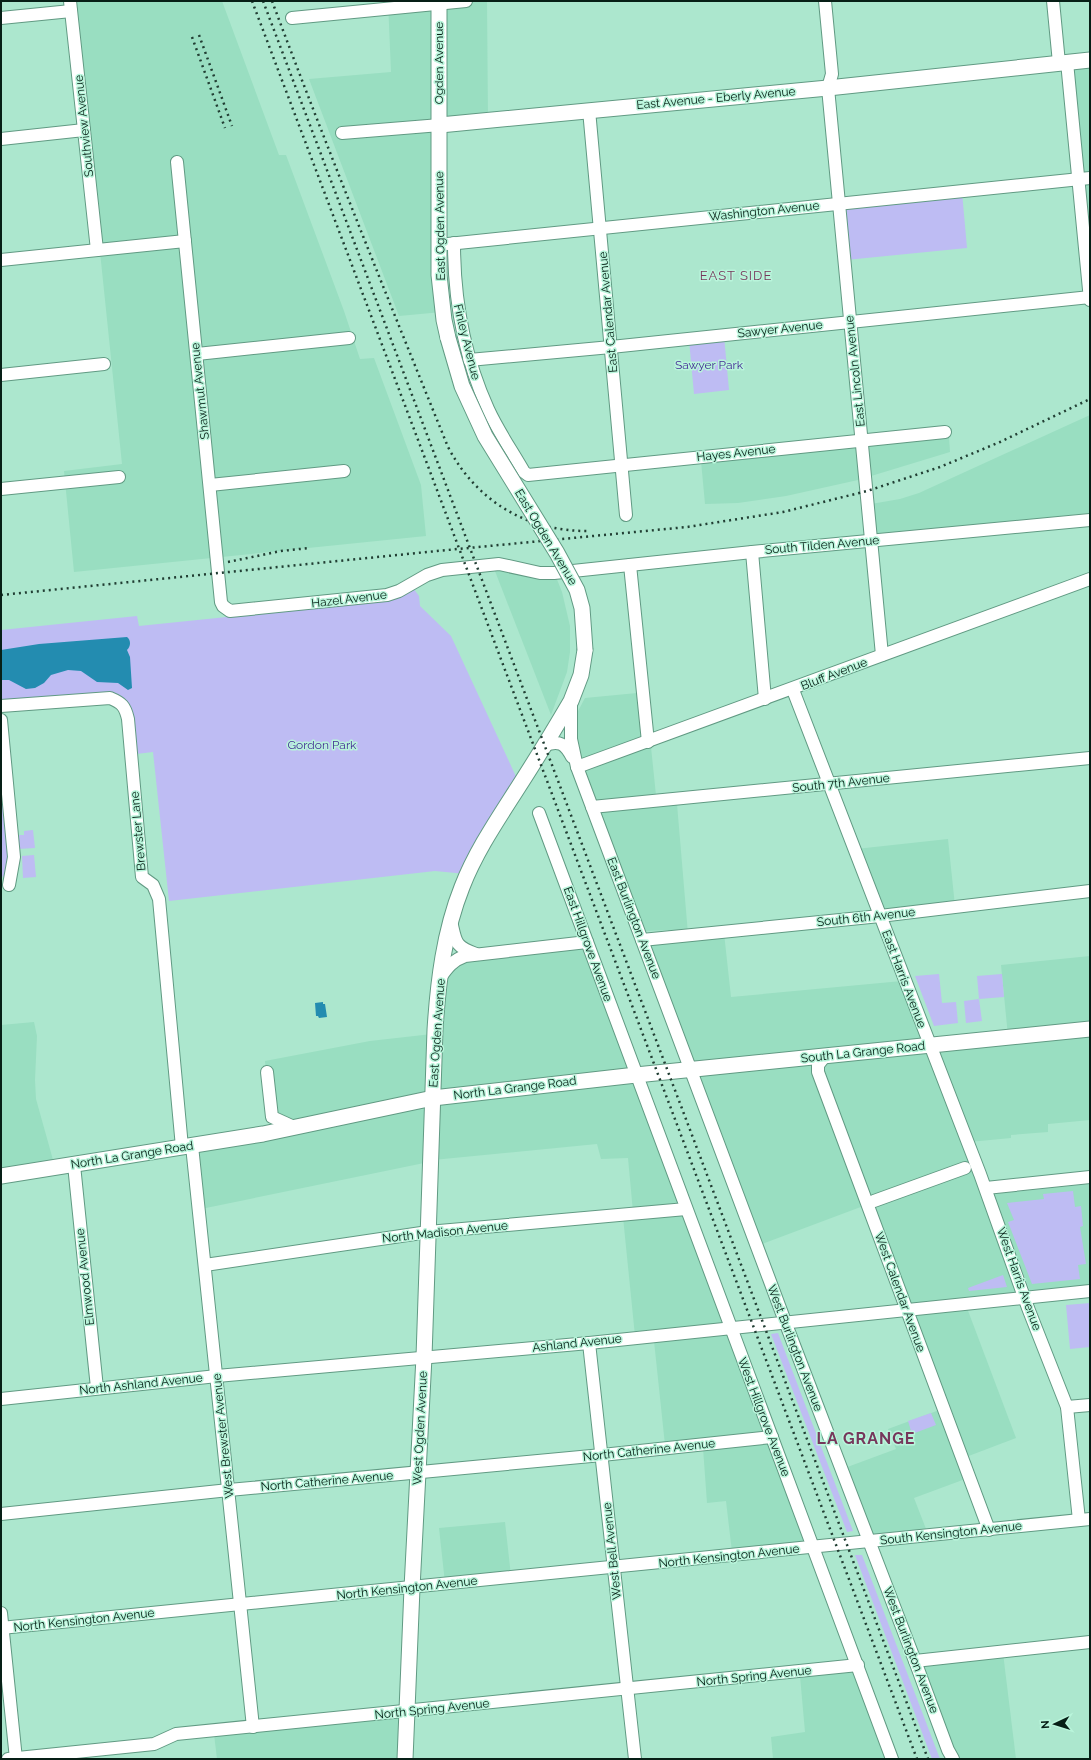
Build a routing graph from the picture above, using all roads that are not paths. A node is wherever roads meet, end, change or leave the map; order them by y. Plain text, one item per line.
1 (466, 1) edge
2 (825, 1) edge
3 (1053, 1) edge
4 (439, 2) edge
5 (70, 6) edge
6 (1, 18) edge
7 (292, 18) dead end
8 (1090, 60) edge
9 (1063, 63) junction
10 (828, 88) junction
11 (588, 110) junction
12 (440, 125) junction
13 (84, 130) junction
14 (342, 133) dead end
15 (1, 138) edge
16 (177, 162) dead end
17 (1084, 178) edge
18 (839, 203) junction
19 (600, 228) junction
20 (185, 241) junction
21 (454, 243) junction
22 (97, 250) junction
23 (439, 250) junction
24 (1, 260) edge
25 (1090, 297) edge
26 (1090, 300) edge
27 (850, 321) junction
28 (349, 338) dead end
29 (611, 347) junction
30 (196, 354) junction
31 (469, 360) junction
32 (104, 364) dead end
33 (1, 375) edge
34 (945, 432) dead end
35 (862, 440) junction
36 (621, 465) junction
37 (344, 471) dead end
38 (528, 475) joint
39 (118, 477) dead end
40 (210, 485) junction
41 (1, 489) edge
42 (626, 515) dead end
43 (1090, 520) edge
44 (872, 540) junction
45 (752, 552) junction
46 (630, 565) junction
47 (554, 573) joint
48 (1090, 579) edge
49 (235, 612) joint
50 (882, 655) junction
51 (792, 690) junction
52 (765, 699) junction
53 (571, 701) junction
54 (1, 706) edge
55 (1, 720) edge
56 (648, 742) junction
57 (545, 745) junction
58 (1090, 758) edge
59 (577, 767) junction
60 (829, 784) junction
61 (592, 807) junction
62 (539, 813) dead end
63 (9, 885) dead end
64 (1090, 891) edge
65 (880, 916) junction
66 (451, 921) junction
67 (642, 940) junction
68 (587, 942) junction
69 (476, 954) junction
70 (440, 978) junction
71 (1090, 1029) edge
72 (929, 1046) junction
73 (825, 1056) junction
74 (691, 1070) junction
75 (267, 1072) dead end
76 (636, 1075) junction
77 (433, 1098) junction
78 (298, 1127) junction
79 (187, 1146) junction
80 (74, 1165) junction
81 (965, 1168) dead end
82 (1, 1176) edge
83 (1090, 1177) edge
84 (986, 1188) junction
85 (874, 1201) dead end
86 (686, 1209) junction
87 (428, 1232) junction
88 (205, 1265) junction
89 (1090, 1291) edge
90 (1025, 1298) junction
91 (906, 1310) junction
92 (785, 1322) junction
93 (730, 1327) junction
94 (589, 1342) junction
95 (424, 1358) junction
96 (217, 1376) junction
97 (97, 1388) junction
98 (1, 1399) edge
99 (1090, 1405) edge
100 (1067, 1407) junction
101 (772, 1437) junction
102 (602, 1455) junction
103 (418, 1473) junction
104 (229, 1490) junction
105 (1, 1514) edge
106 (1084, 1519) edge
107 (989, 1530) junction
108 (869, 1541) junction
109 (813, 1547) junction
110 (614, 1568) junction
111 (412, 1588) junction
112 (241, 1604) junction
113 (1, 1613) edge
114 (2, 1628) edge
115 (1090, 1642) edge
116 (915, 1661) junction
117 (858, 1665) junction
118 (627, 1689) junction
119 (407, 1711) junction
120 (253, 1727) junction
121 (14, 1759) edge
122 (405, 1759) edge
123 (635, 1759) edge
124 (892, 1759) edge
125 (953, 1759) edge

1 - 4 street
2 - 10 street, East Lincoln Avenue
3 - 9 street
4 - 7 street
4 - 12 main road, Ogden Avenue
5 - 6 street
5 - 13 street, Southview Avenue
8 - 9 main road, East Avenue - Eberly Avenue
9 - 10 main road, East Avenue - Eberly Avenue
9 - 17 street
10 - 11 main road, East Avenue - Eberly Avenue
10 - 18 street, East Lincoln Avenue
11 - 12 main road, East Avenue - Eberly Avenue
11 - 19 street, East Calendar Avenue
12 - 14 street, East Avenue - Eberly Avenue
12 - 23 main road, East Ogden Avenue
13 - 15 street
13 - 22 street, Southview Avenue
16 - 20 street, Shawmut Avenue
17 - 18 street, Washington Avenue
17 - 25 street
18 - 19 street, Washington Avenue
18 - 27 street, East Lincoln Avenue
19 - 21 street, Washington Avenue
19 - 29 street, East Calendar Avenue
20 - 22 street
20 - 30 street, Shawmut Avenue
21 - 23 street, Washington Avenue
21 - 31 street, Finley Avenue
22 - 24 street
23 - 53 main road, East Ogden Avenue, bridge
25 - 26 street
25 - 27 street, Sawyer Avenue
27 - 29 street, Sawyer Avenue
27 - 35 street, East Lincoln Avenue
28 - 30 street
29 - 31 street, Sawyer Avenue
29 - 36 street, East Calendar Avenue
30 - 40 street, Shawmut Avenue
31 - 38 street, Finley Avenue
32 - 33 street
34 - 35 street, Hayes Avenue
35 - 36 street, Hayes Avenue
35 - 44 street, East Lincoln Avenue
36 - 38 street, Hayes Avenue
36 - 42 street, East Calendar Avenue
37 - 40 street
39 - 41 street
40 - 49 street, Shawmut Avenue
43 - 44 street, South Tilden Avenue
44 - 45 street, South Tilden Avenue
44 - 50 street, East Lincoln Avenue
45 - 46 street, South Tilden Avenue
45 - 52 street
46 - 47 street, South Tilden Avenue
46 - 56 street
47 - 49 street, Hazel Avenue
48 - 50 street, Bluff Avenue
50 - 51 street, Bluff Avenue
51 - 52 street, Bluff Avenue
51 - 60 street, East Harris Avenue
52 - 56 street, Bluff Avenue
53 - 57 main road, East Ogden Avenue
53 - 59 street, East Burlington Avenue
54 - 79 street, Brewster Lane
55 - 63 street
56 - 59 street, Bluff Avenue
57 - 59 street, East Burlington Avenue
57 - 66 main road, East Ogden Avenue
58 - 60 street, South 7th Avenue
59 - 61 street, East Burlington Avenue
60 - 61 street, South 7th Avenue
60 - 65 street, East Harris Avenue
61 - 67 street, East Burlington Avenue
62 - 68 street, East Hillgrove Avenue
64 - 65 street, South 6th Avenue
65 - 67 street, South 6th Avenue
65 - 72 street, East Harris Avenue
66 - 69 street
66 - 70 main road, East Ogden Avenue
67 - 74 street, East Burlington Avenue
68 - 69 street
68 - 76 street, East Hillgrove Avenue
69 - 70 street
70 - 77 main road, East Ogden Avenue
71 - 72 main road, South La Grange Road
72 - 73 main road, South La Grange Road
72 - 84 street, West Harris Avenue
73 - 74 main road, South La Grange Road
73 - 91 street, West Calendar Avenue
74 - 76 main road, South La Grange Road
74 - 92 street, West Burlington Avenue
75 - 78 street
76 - 77 main road, North La Grange Road
76 - 86 street, West Hillgrove Avenue
77 - 78 main road, North La Grange Road
77 - 87 main road, West Ogden Avenue
78 - 79 main road, North La Grange Road
79 - 80 main road, North La Grange Road
79 - 88 street, West Brewster Avenue
80 - 82 main road, North La Grange Road
80 - 97 street, Elmwood Avenue
81 - 85 street
83 - 84 street
84 - 90 street, West Harris Avenue
86 - 87 street, North Madison Avenue
86 - 93 street, West Hillgrove Avenue
87 - 88 street, North Madison Avenue
87 - 95 main road, West Ogden Avenue
88 - 96 street, West Brewster Avenue
89 - 90 street, Ashland Avenue
90 - 91 street, Ashland Avenue
90 - 100 street, West Harris Avenue
91 - 92 street, Ashland Avenue
91 - 107 street, West Calendar Avenue
92 - 93 street, Ashland Avenue
92 - 108 street, West Burlington Avenue
93 - 94 street, Ashland Avenue
93 - 101 street, West Hillgrove Avenue
94 - 95 street, Ashland Avenue
94 - 102 street, West Bell Avenue
95 - 96 street, North Ashland Avenue
95 - 103 main road, West Ogden Avenue
96 - 97 street, North Ashland Avenue
96 - 104 street, West Brewster Avenue
97 - 98 street, North Ashland Avenue
99 - 100 street
100 - 106 street, West Harris Avenue
101 - 102 street, North Catherine Avenue
101 - 109 street, West Hillgrove Avenue
102 - 103 street, North Catherine Avenue
102 - 110 street, West Bell Avenue
103 - 104 street, North Catherine Avenue
103 - 111 main road, West Ogden Avenue
104 - 105 street, North Catherine Avenue
104 - 112 street, West Brewster Avenue
106 - 107 street, South Kensington Avenue
107 - 108 street, South Kensington Avenue
108 - 109 street, South Kensington Avenue
108 - 116 street, West Burlington Avenue
109 - 110 street, North Kensington Avenue
109 - 117 street, West Hillgrove Avenue
110 - 111 street, North Kensington Avenue
110 - 118 street, West Bell Avenue
111 - 112 street, North Kensington Avenue
111 - 119 main road, West Ogden Avenue
112 - 114 street, North Kensington Avenue
112 - 120 street, West Brewster Avenue
113 - 114 street
114 - 121 street
115 - 116 street
116 - 125 street, West Burlington Avenue
117 - 118 street, North Spring Avenue
117 - 124 street, West Hillgrove Avenue
118 - 119 street, North Spring Avenue
118 - 123 street, West Bell Avenue
119 - 120 street, North Spring Avenue
119 - 122 main road, West Ogden Avenue
120 - 121 street, North Spring Avenue

